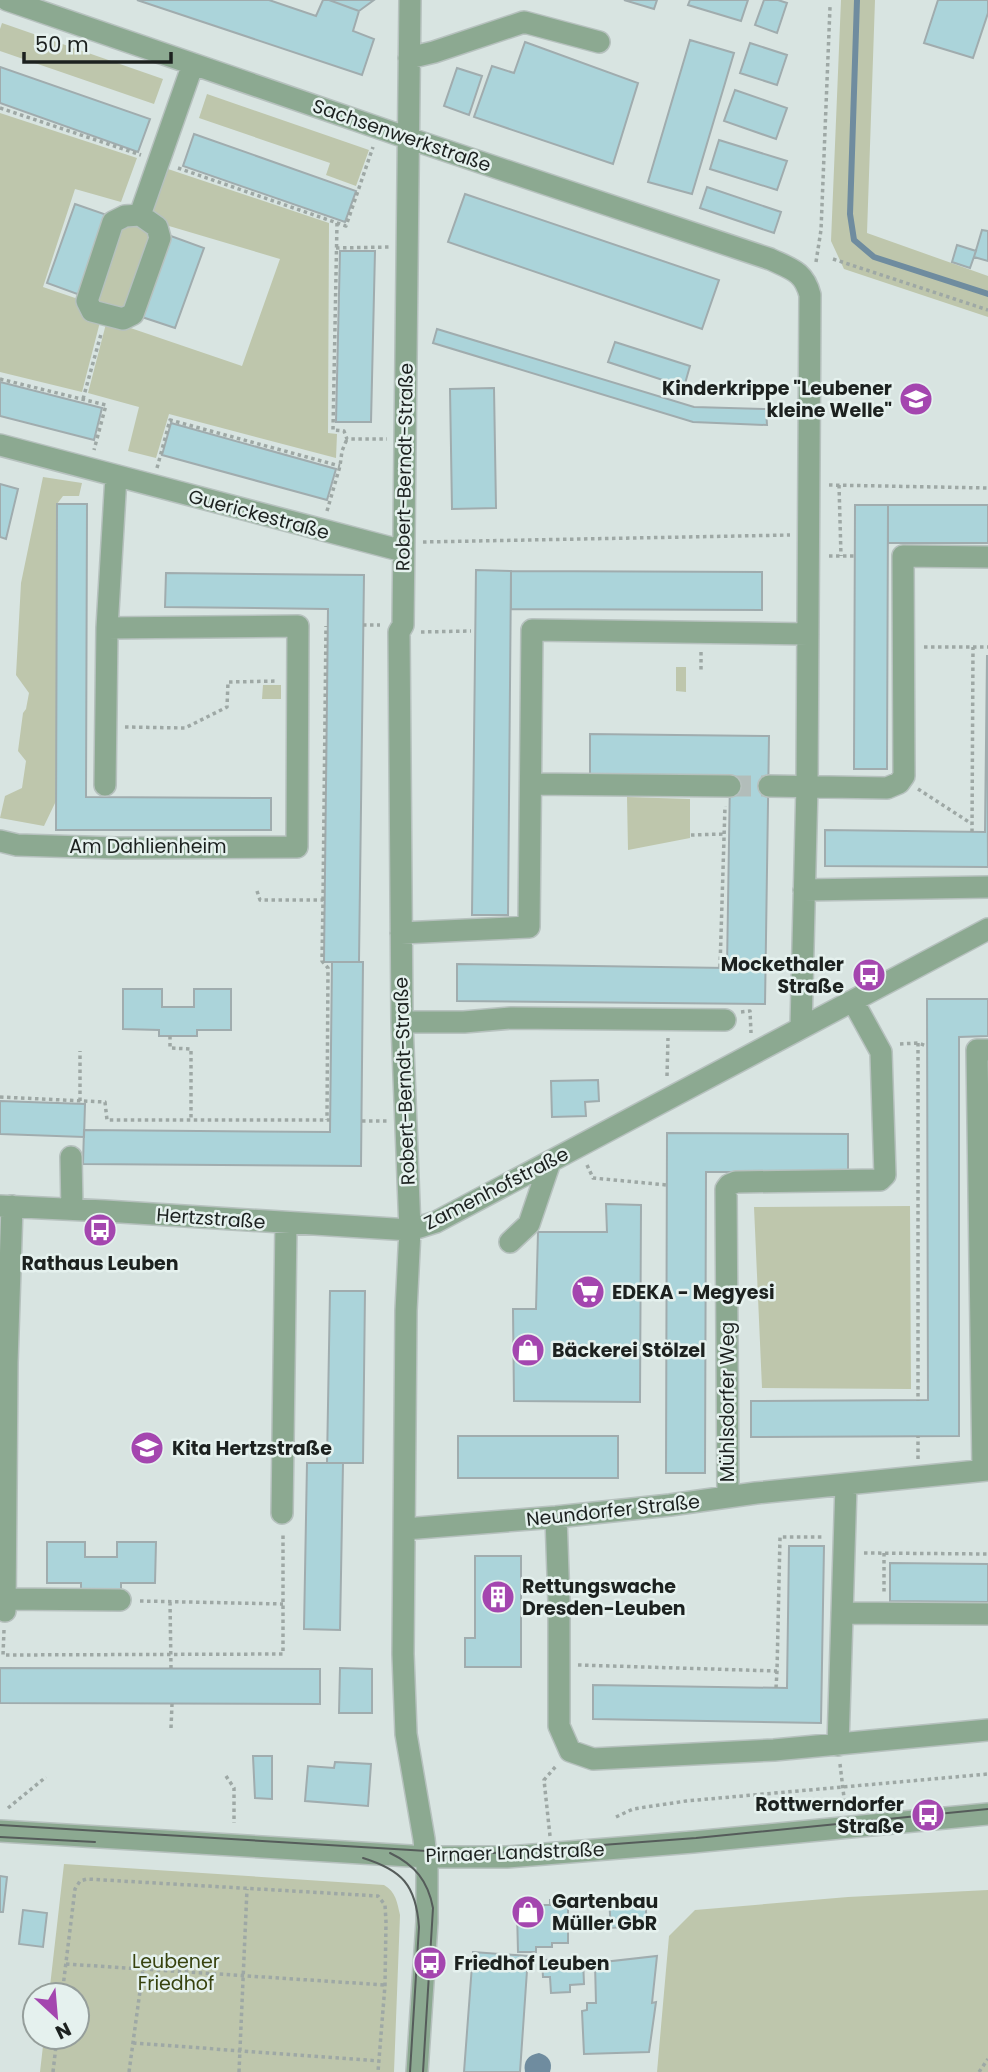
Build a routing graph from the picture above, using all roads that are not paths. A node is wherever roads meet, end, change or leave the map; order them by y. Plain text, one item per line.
1 (7, 0) edge
2 (410, 0) edge
3 (599, 42) dead end
4 (409, 58) junction
5 (192, 64) junction
6 (408, 138) junction
7 (140, 215) junction
8 (0, 445) edge
9 (116, 476) junction
10 (403, 547) junction
11 (988, 557) edge
12 (107, 628) junction
13 (808, 634) junction
14 (531, 784) junction
15 (105, 785) dead end
16 (807, 785) junction
17 (727, 786) tunnel mouth
18 (769, 786) tunnel mouth
19 (0, 841) edge
20 (988, 887) edge
21 (804, 890) junction
22 (988, 929) edge
23 (401, 933) junction
24 (853, 1001) junction
25 (725, 1020) dead end
26 (401, 1022) junction
27 (800, 1028) junction
28 (988, 1050) edge
29 (71, 1157) dead end
30 (550, 1162) junction
31 (6, 1206) edge
32 (72, 1209) junction
33 (286, 1223) junction
34 (410, 1230) junction
35 (510, 1242) dead end
36 (985, 1470) edge
37 (846, 1485) junction
38 (728, 1497) junction
39 (282, 1513) road end
40 (556, 1517) junction
41 (405, 1529) junction
42 (120, 1600) road end
43 (842, 1613) junction
44 (988, 1615) edge
45 (988, 1730) edge
46 (838, 1745) junction
47 (988, 1814) edge
48 (0, 1831) edge
49 (427, 1857) junction
50 (417, 2072) edge

1 - 5 street, Sachsenwerkstraße
2 - 4 street, Robert-Berndt-Straße
3 - 4 street
4 - 6 street, Robert-Berndt-Straße
5 - 6 street, Sachsenwerkstraße
5 - 7 street
6 - 10 street, Robert-Berndt-Straße
6 - 13 street, Sachsenwerkstraße
7 - 7 street
8 - 9 street, Guerickestraße
9 - 10 street, Guerickestraße
9 - 12 street
10 - 23 street, Robert-Berndt-Straße
11 - 16 street
12 - 15 street
12 - 19 street, Am Dahlienheim
13 - 14 street
13 - 16 street
14 - 17 street
14 - 23 street
16 - 18 street
16 - 21 street
20 - 21 street
21 - 27 street
22 - 24 street, Zamenhofstraße
23 - 26 street, Robert-Berndt-Straße
24 - 27 street, Zamenhofstraße
24 - 38 street, Mühlsdorfer Weg
25 - 26 street
26 - 34 street, Robert-Berndt-Straße
27 - 30 street, Zamenhofstraße
28 - 36 street
29 - 32 street
30 - 34 street, Zamenhofstraße
30 - 35 street
31 - 32 street, Hertzstraße
31 - 42 street, Hertzstraße
32 - 33 street, Hertzstraße
33 - 34 street, Hertzstraße
33 - 39 street
34 - 41 street, Zamenhofstraße
36 - 37 street, Neundorfer Straße
37 - 38 street, Neundorfer Straße
37 - 43 street
38 - 40 street, Neundorfer Straße
40 - 41 street, Neundorfer Straße
40 - 46 street
41 - 49 street, Zamenhofstraße
43 - 44 street
43 - 46 street
45 - 46 street
47 - 49 street, Pirnaer Landstraße
48 - 49 street, Pirnaer Landstraße
49 - 50 street, Zamenhofstraße

